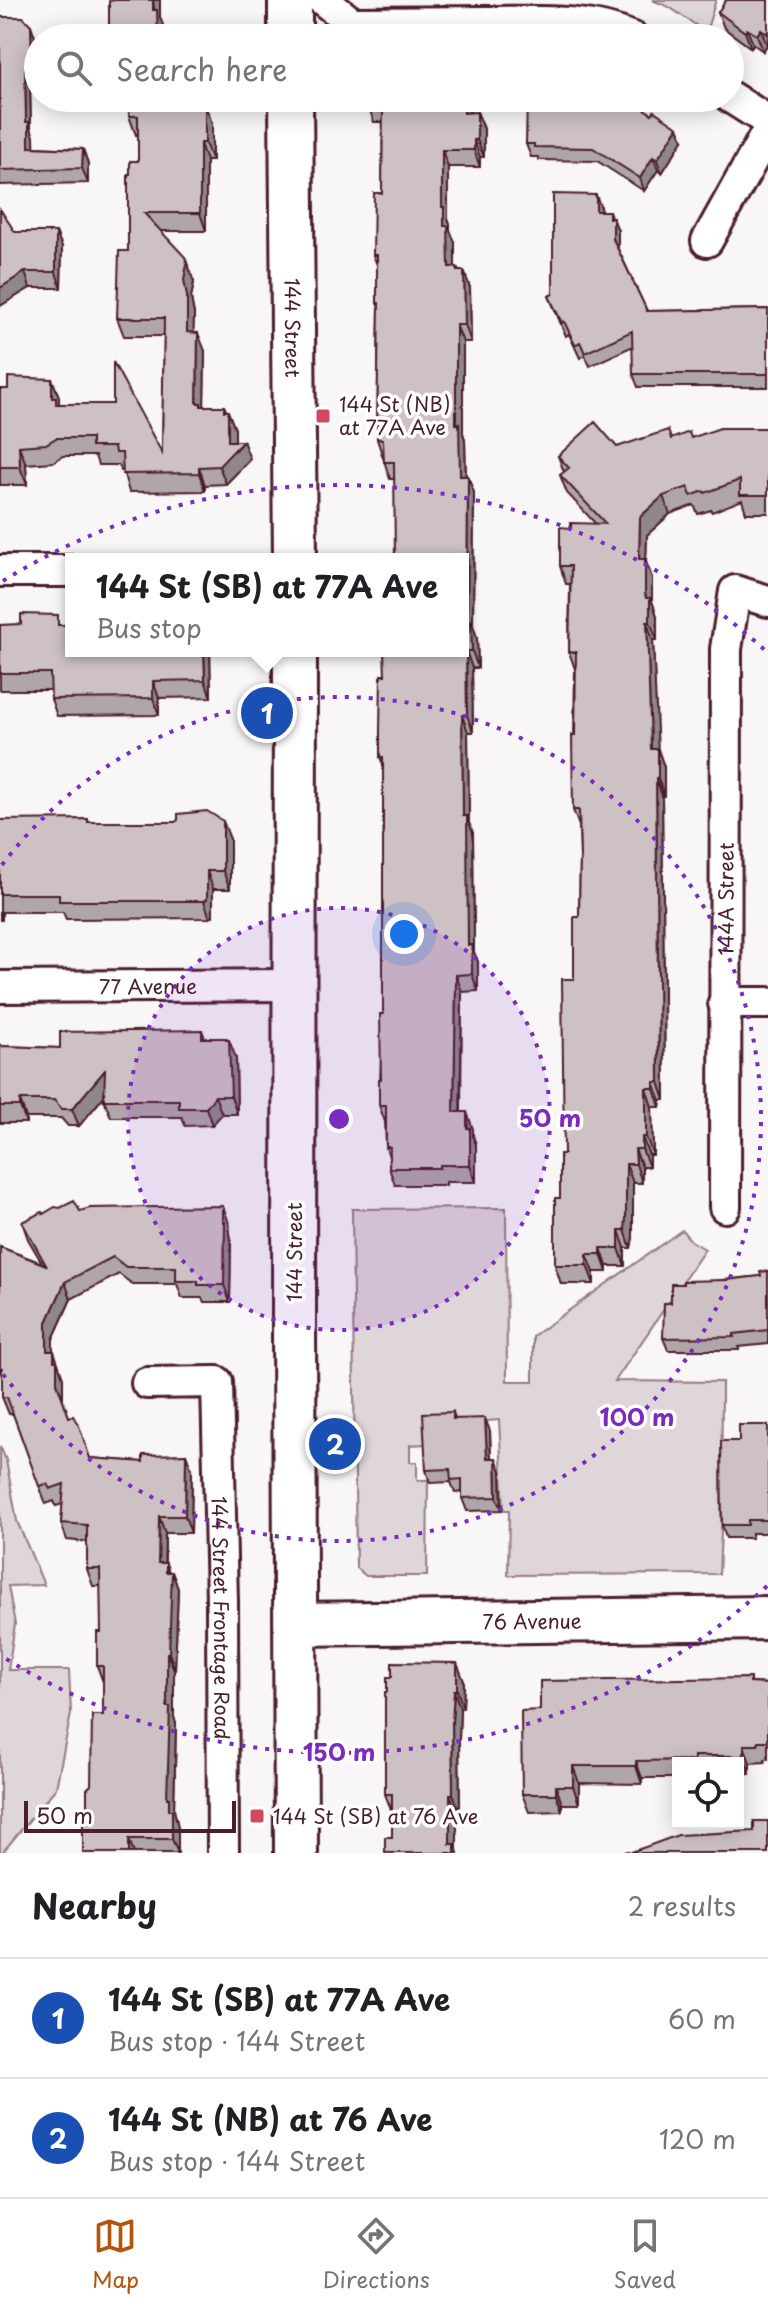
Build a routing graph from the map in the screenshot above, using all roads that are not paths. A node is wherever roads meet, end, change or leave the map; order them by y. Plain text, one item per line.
1 (290, 0) edge
2 (323, 0) edge
3 (290, 24) edge
4 (338, 24) edge
5 (540, 24) edge
6 (581, 24) edge
7 (744, 106) edge
8 (295, 112) edge
9 (768, 121) edge
10 (768, 131) edge
11 (707, 241) dead end
12 (295, 553) edge
13 (0, 571) edge
14 (65, 571) edge
15 (768, 601) edge
16 (295, 657) edge
17 (294, 985) junction
18 (0, 987) edge
19 (724, 1003) junction
20 (768, 1003) edge
21 (725, 1207) dead end
22 (147, 1383) dead end
23 (768, 1618) edge
24 (296, 1624) junction
25 (223, 1853) edge
26 (296, 1853) edge

1 - 3 main road
2 - 4 street
5 - 6 street
7 - 9 street
8 - 12 main road, 144 Street
10 - 11 street
13 - 14 street
15 - 19 street, 144A Street
16 - 17 main road, 144 Street
17 - 18 street, 77 Avenue
17 - 24 main road, 144 Street
19 - 20 street
19 - 21 street, 144A Street
22 - 25 street, 144 Street Frontage Road
23 - 24 main road, 76 Avenue
24 - 26 main road, 144 Street

